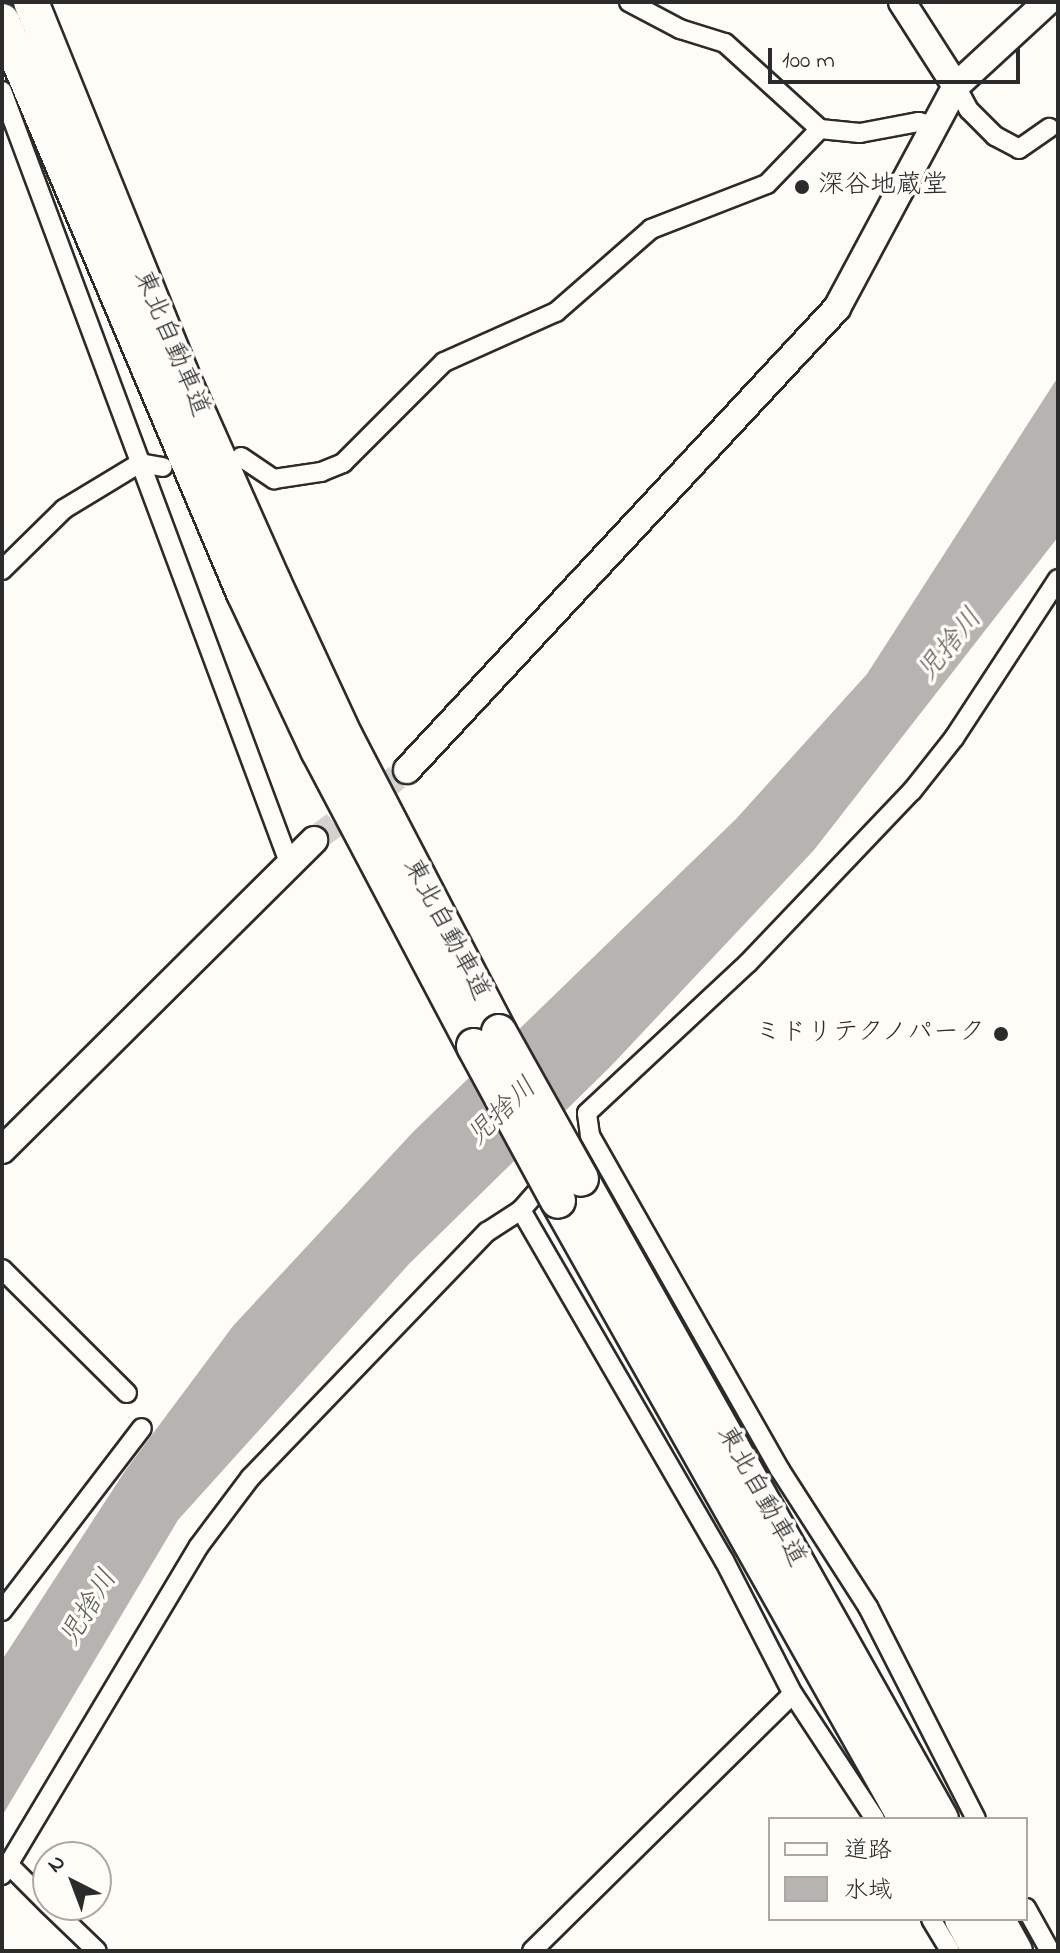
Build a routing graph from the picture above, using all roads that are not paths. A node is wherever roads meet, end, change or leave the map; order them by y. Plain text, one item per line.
1 (31, 2) edge
2 (629, 2) edge
3 (902, 2) edge
4 (1047, 2) edge
5 (2, 21) edge
6 (956, 86) junction
7 (3, 97) edge
8 (930, 125) junction
9 (1049, 128) dead end
10 (820, 129) junction
11 (241, 457) dead end
12 (140, 463) junction
13 (163, 467) dead end
14 (2, 570) edge
15 (1058, 579) edge
16 (407, 770) tunnel mouth
17 (314, 840) tunnel mouth
18 (290, 865) junction
19 (487, 1039) junction
20 (590, 1135) junction
21 (2, 1150) edge
22 (570, 1190) junction
23 (521, 1210) junction
24 (2, 1269) edge
25 (127, 1393) dead end
26 (142, 1428) dead end
27 (2, 1611) edge
28 (793, 1694) junction
29 (874, 1817) edge
30 (905, 1817) edge
31 (940, 1817) edge
32 (975, 1817) edge
33 (5, 1870) edge
34 (32, 1891) edge
35 (1028, 1912) edge
36 (66, 1921) edge
37 (932, 1921) edge
38 (963, 1921) edge
39 (998, 1921) edge
40 (97, 1951) edge
41 (532, 1951) edge
42 (950, 1951) edge
43 (980, 1951) edge
44 (1015, 1951) edge
45 (1050, 1951) edge

1 - 19 highway, 東北自動車道
2 - 10 street
3 - 6 street
4 - 6 street
5 - 19 highway, 東北自動車道
6 - 8 street
6 - 9 street
7 - 12 street
8 - 10 street
8 - 16 street
10 - 11 street
12 - 13 street
12 - 14 street
12 - 18 street
15 - 20 street
17 - 18 street
18 - 21 street
19 - 22 highway, 東北自動車道, bridge
20 - 23 street
20 - 32 street
22 - 30 highway, 東北自動車道
22 - 31 highway, 東北自動車道
23 - 28 street
23 - 33 street
24 - 25 street
26 - 27 street
28 - 29 street
28 - 41 street
33 - 34 street
35 - 45 street
36 - 40 street
37 - 42 street
38 - 43 highway
39 - 44 highway

